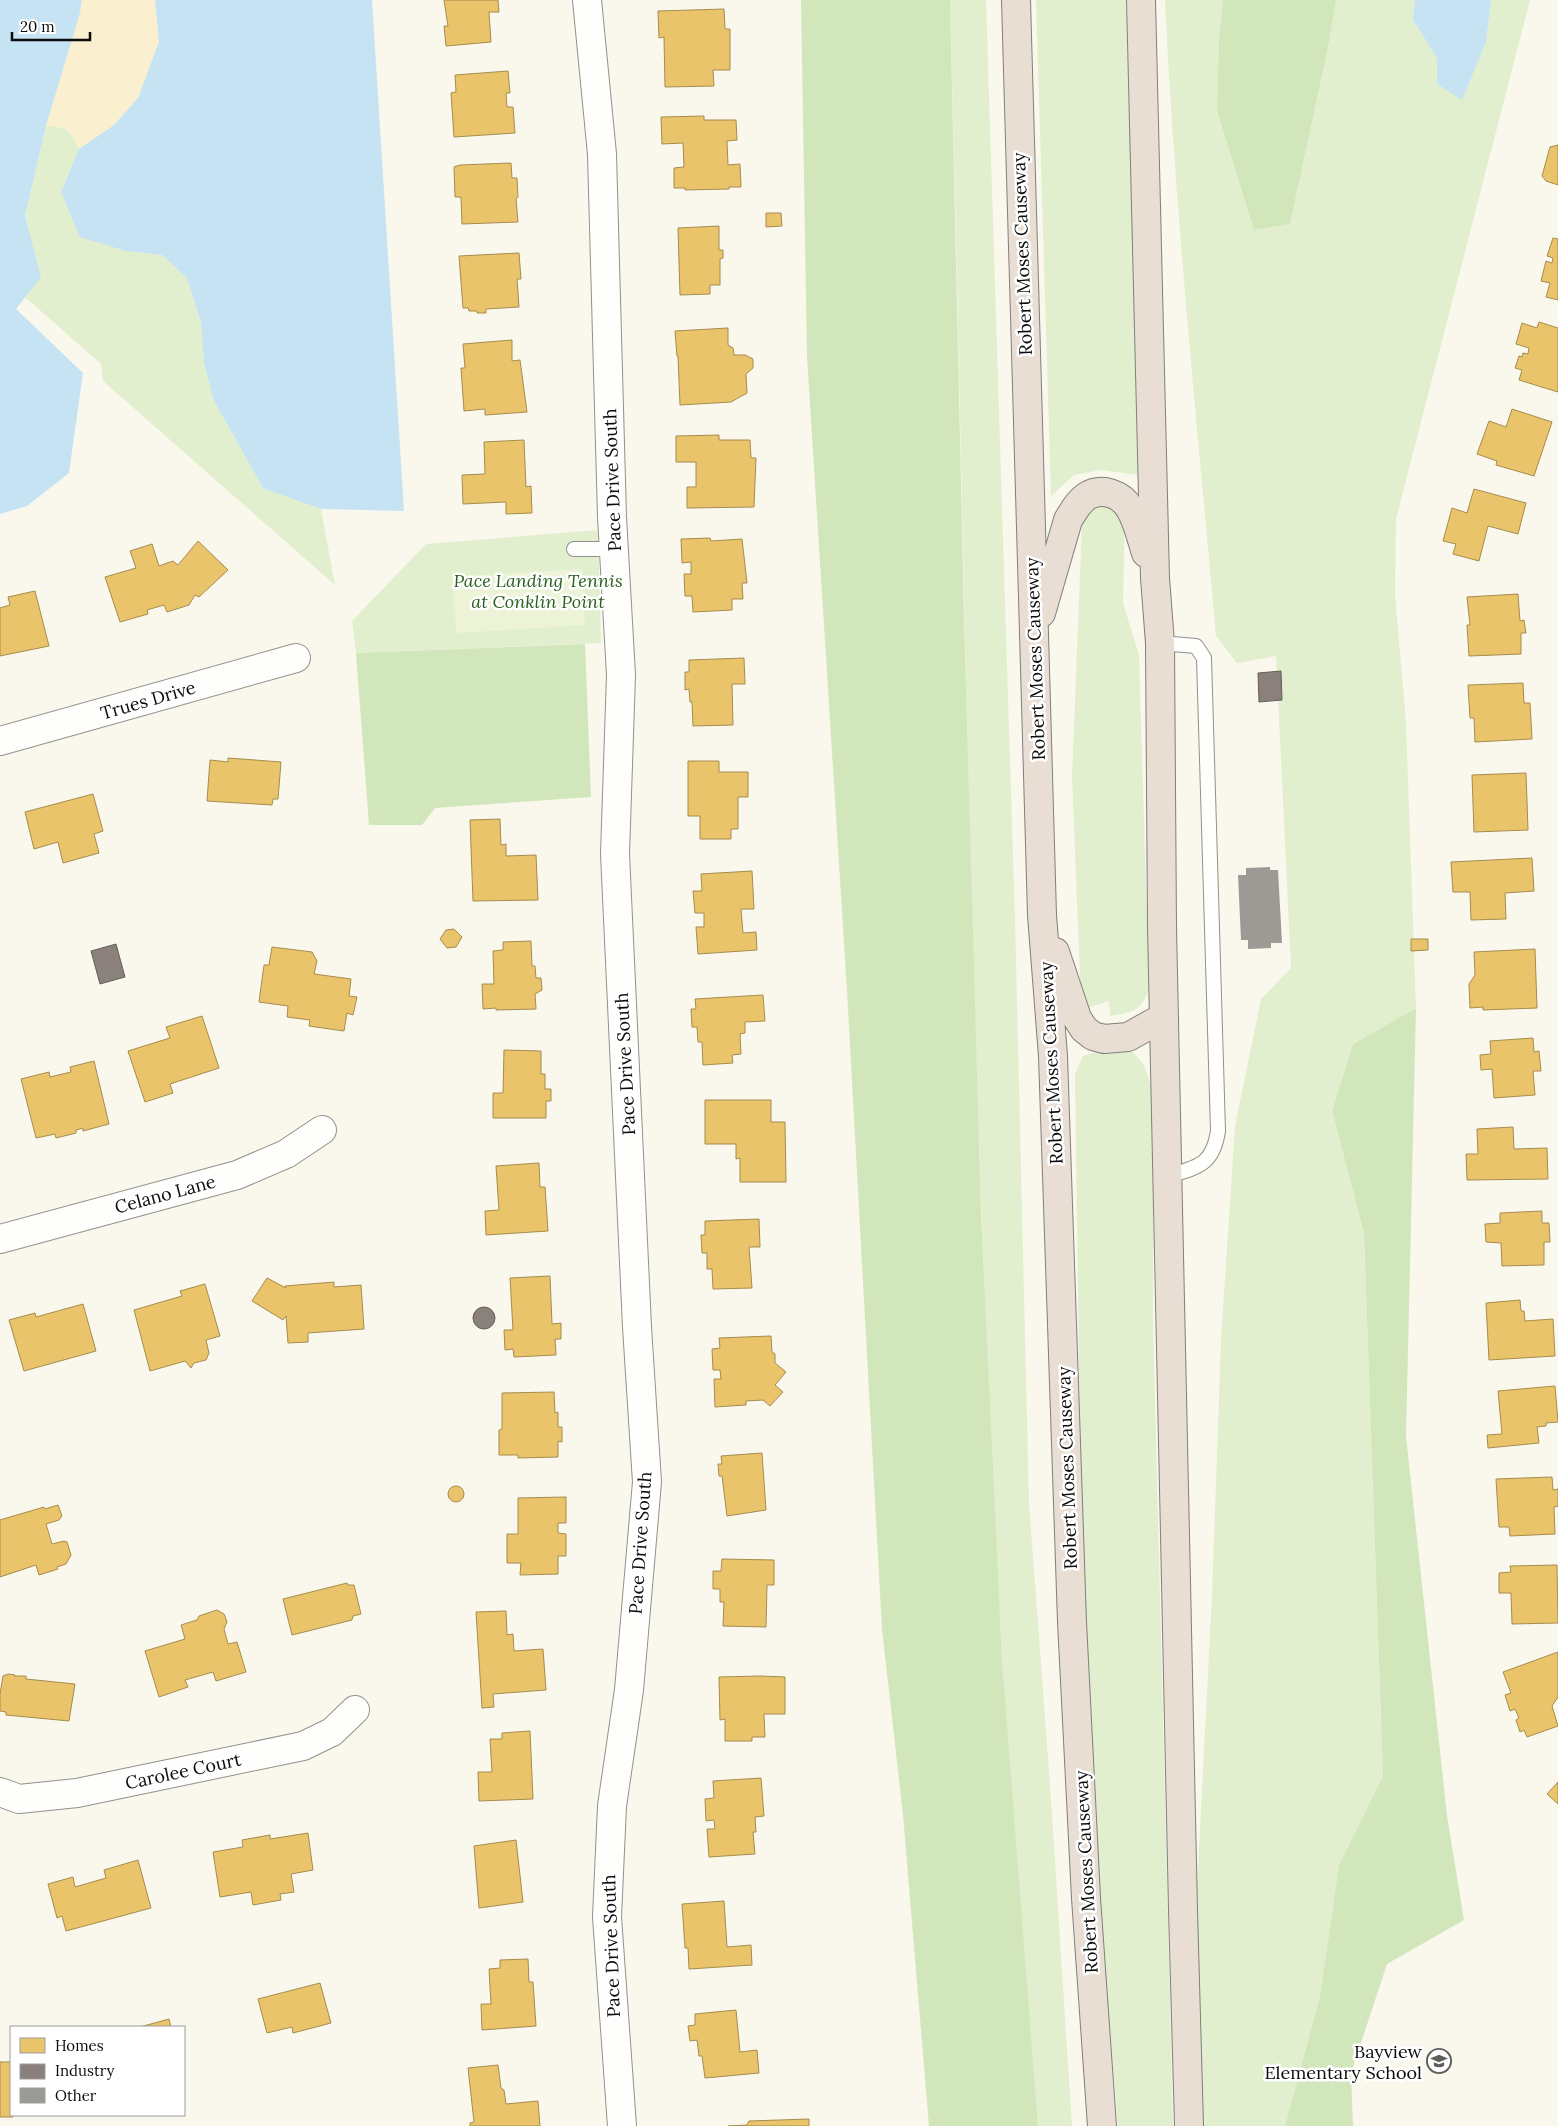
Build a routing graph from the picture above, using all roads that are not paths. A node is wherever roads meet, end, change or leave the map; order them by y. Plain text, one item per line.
1 (587, 0) edge
2 (1016, 0) edge
3 (1141, 0) edge
4 (574, 549) dead end
5 (614, 549) junction
6 (1155, 578) junction
7 (1034, 638) junction
8 (1160, 643) junction
9 (296, 658) dead end
10 (0, 741) edge
11 (1042, 916) junction
12 (1164, 1017) junction
13 (322, 1130) dead end
14 (1168, 1176) junction
15 (0, 1240) edge
16 (355, 1710) dead end
17 (0, 1792) edge
18 (622, 2126) edge
19 (1102, 2126) edge
20 (1189, 2126) edge

1 - 5 street, Pace Drive South
2 - 7 highway, Robert Moses Causeway
3 - 6 highway
4 - 5 lane
5 - 18 street, Pace Drive South
6 - 7 highway
6 - 8 highway
7 - 11 highway, Robert Moses Causeway
8 - 12 highway
8 - 14 lane
9 - 10 street, Trues Drive
11 - 12 highway
11 - 19 highway, Robert Moses Causeway
12 - 14 highway
13 - 15 street, Celano Lane
14 - 20 highway
16 - 17 street, Carolee Court

